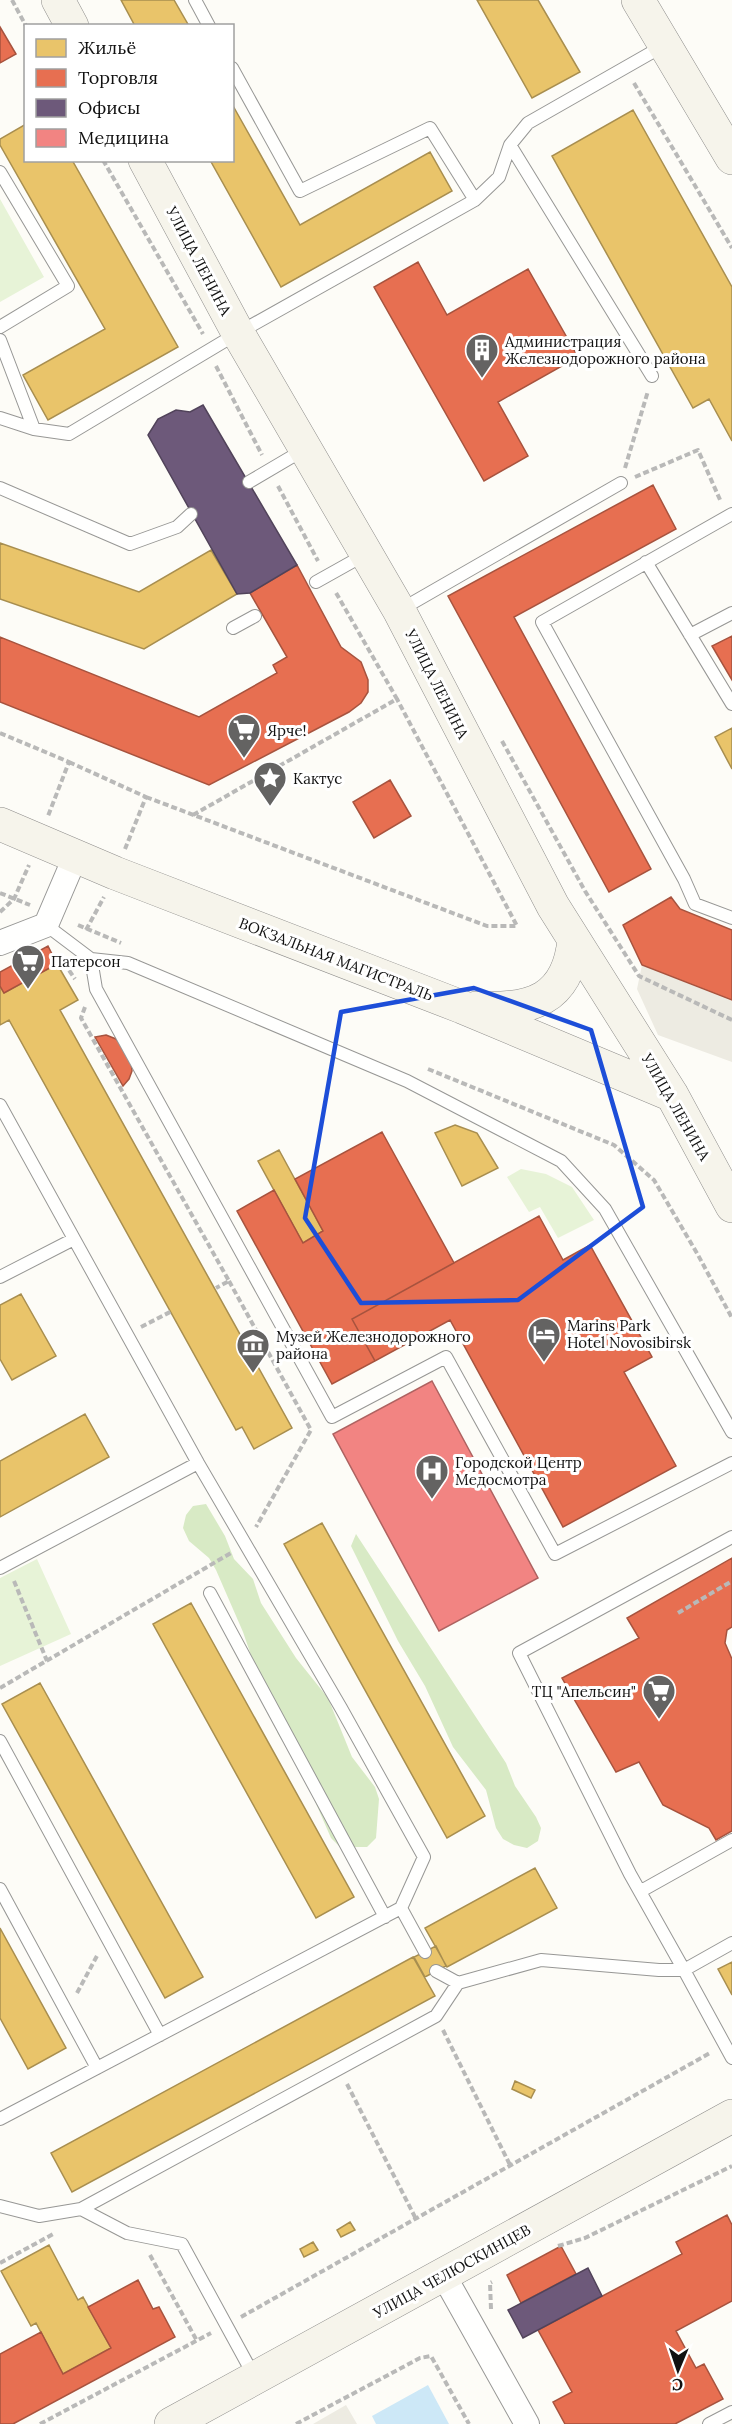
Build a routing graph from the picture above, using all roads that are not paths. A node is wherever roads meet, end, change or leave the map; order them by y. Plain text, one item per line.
1 (58, 0) edge
2 (195, 0) edge
3 (638, 0) edge
4 (71, 24) edge
5 (208, 24) edge
6 (664, 45) junction
7 (234, 72) edge
8 (510, 145) junction
9 (732, 158) edge
10 (146, 162) edge
11 (0, 172) edge
12 (475, 200) junction
13 (0, 327) edge
14 (0, 340) edge
15 (224, 341) junction
16 (652, 376) road end
17 (0, 418) edge
18 (34, 429) junction
19 (305, 449) junction
20 (249, 482) dead end
21 (621, 483) road end
22 (0, 488) edge
23 (191, 514) dead end
24 (730, 515) edge
25 (367, 554) junction
26 (646, 562) junction
27 (321, 579) road end
28 (399, 610) junction
29 (732, 613) edge
30 (255, 616) dead end
31 (233, 628) dead end
32 (690, 635) junction
33 (732, 704) edge
34 (0, 824) edge
35 (76, 855) junction
36 (732, 918) edge
37 (46, 925) junction
38 (574, 940) junction
39 (0, 944) edge
40 (91, 959) junction
41 (462, 1007) junction
42 (672, 1095) junction
43 (0, 1105) edge
44 (732, 1206) edge
45 (74, 1239) junction
46 (0, 1277) edge
47 (732, 1432) edge
48 (198, 1463) junction
49 (732, 1463) edge
50 (732, 1537) edge
51 (4, 1566) edge
52 (210, 1593) dead end
53 (0, 1741) edge
54 (732, 1840) edge
55 (0, 1888) edge
56 (641, 1892) junction
57 (401, 1908) junction
58 (385, 1917) junction
59 (732, 1942) edge
60 (425, 1952) dead end
61 (684, 1970) junction
62 (436, 1971) dead end
63 (458, 1983) junction
64 (160, 2035) junction
65 (732, 2058) edge
66 (97, 2068) junction
67 (732, 2116) edge
68 (0, 2119) edge
69 (0, 2206) edge
70 (86, 2212) junction
71 (444, 2276) junction
72 (255, 2377) junction
73 (732, 2412) edge
74 (171, 2424) edge
75 (527, 2424) edge
76 (709, 2424) edge

1 - 4 main road
2 - 5 lane
3 - 6 main road
6 - 8 lane
6 - 9 main road
7 - 12 lane
8 - 12 lane
8 - 16 lane
10 - 15 main road, УЛИЦА ЛЕНИНА
11 - 13 lane
12 - 15 lane
14 - 18 lane
15 - 18 lane
15 - 19 main road, УЛИЦА ЛЕНИНА
17 - 18 lane
19 - 20 lane
19 - 25 main road, УЛИЦА ЛЕНИНА
21 - 28 lane
22 - 23 lane
24 - 26 lane
25 - 27 lane
25 - 28 main road, УЛИЦА ЛЕНИНА
26 - 32 lane
26 - 36 lane
28 - 38 main road, УЛИЦА ЛЕНИНА
29 - 32 lane
30 - 31 lane
32 - 33 lane
34 - 35 main road, ВОКЗАЛЬНАЯ МАГИСТРАЛЬ
35 - 37 street
35 - 41 main road, ВОКЗАЛЬНАЯ МАГИСТРАЛЬ
37 - 39 street
37 - 40 lane
38 - 41 main road
38 - 42 main road, УЛИЦА ЛЕНИНА
40 - 47 lane
40 - 49 lane
41 - 42 main road, ВОКЗАЛЬНАЯ МАГИСТРАЛЬ
42 - 44 main road, УЛИЦА ЛЕНИНА
43 - 45 lane
45 - 46 lane
45 - 48 lane
48 - 51 lane
48 - 57 lane
50 - 56 lane
52 - 58 lane
53 - 64 lane
54 - 56 lane
55 - 66 lane
56 - 61 lane
57 - 58 lane
57 - 60 lane
58 - 64 lane
59 - 61 lane
61 - 63 lane
61 - 65 lane
62 - 63 lane
63 - 70 lane
64 - 66 lane
66 - 68 lane
67 - 71 main road, УЛИЦА ЧЕЛЮСКИНЦЕВ
69 - 70 lane
70 - 72 lane
71 - 72 main road, УЛИЦА ЧЕЛЮСКИНЦЕВ
71 - 75 street
72 - 74 main road, УЛИЦА ЧЕЛЮСКИНЦЕВ
73 - 76 lane

